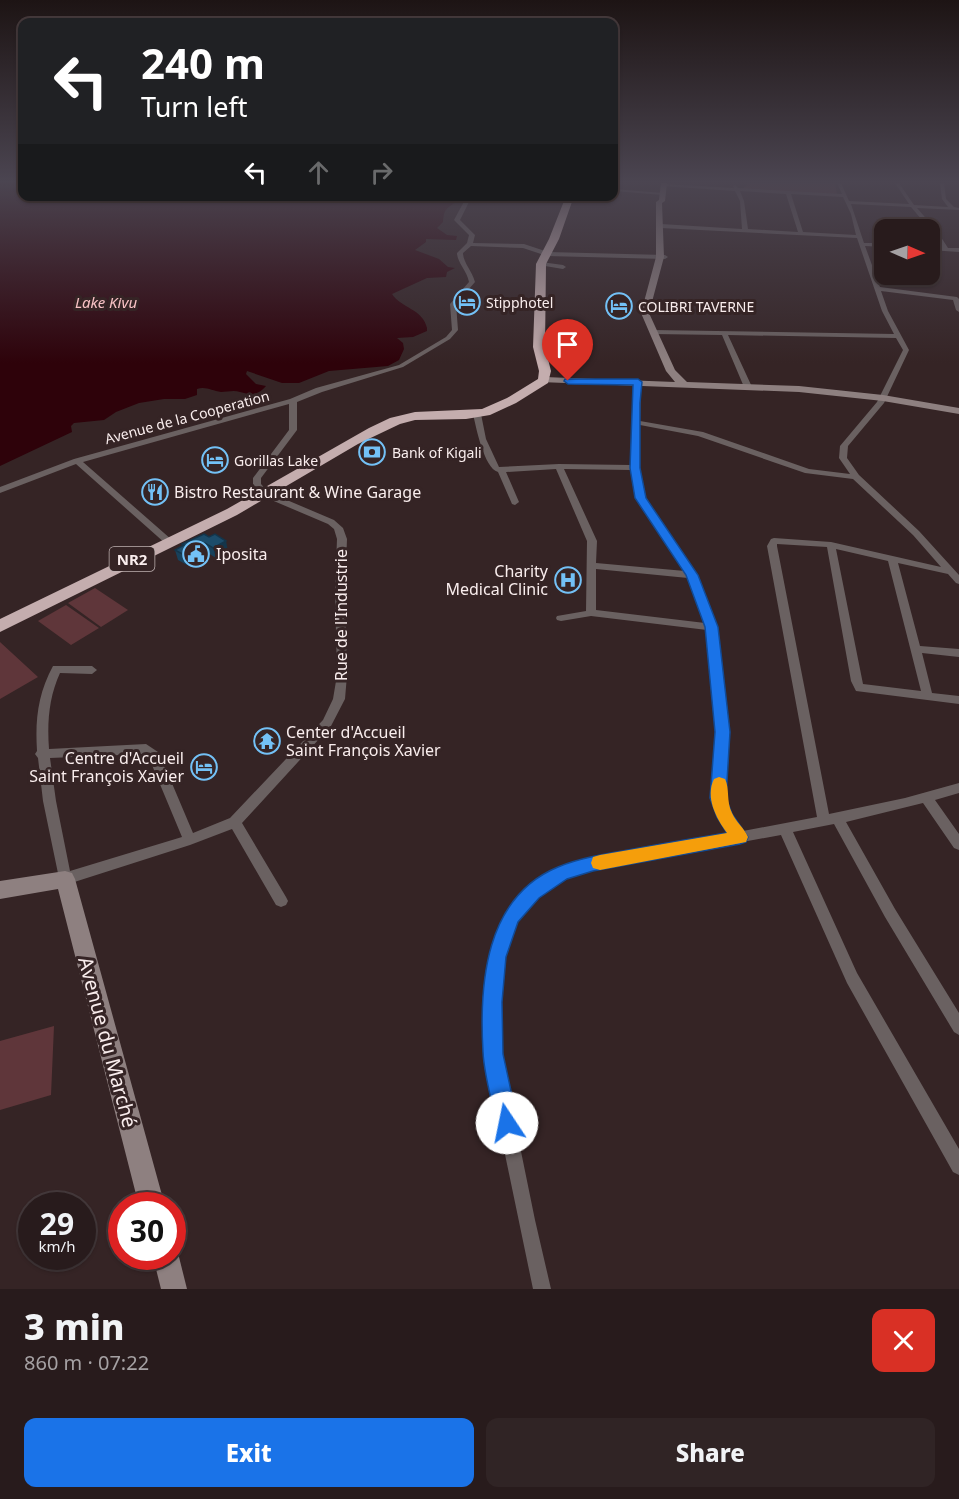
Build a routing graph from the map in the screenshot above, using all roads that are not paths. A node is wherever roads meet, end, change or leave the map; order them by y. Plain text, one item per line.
1 (551, 243) edge
2 (662, 243) edge
3 (861, 243) edge
4 (943, 243) edge
5 (470, 244) joint
6 (940, 249) edge
7 (946, 249) junction
8 (959, 250) edge
9 (547, 254) junction
10 (662, 257) junction
11 (541, 264) junction
12 (563, 267) dead end
13 (879, 289) junction
14 (958, 301) edge
15 (959, 310) edge
16 (653, 332) junction
17 (724, 333) junction
18 (898, 336) junction
19 (671, 371) junction
20 (544, 380) junction
21 (638, 382) junction
22 (662, 383) junction
23 (683, 384) junction
24 (748, 387) junction
25 (883, 398) junction
26 (293, 401) junction
27 (959, 411) edge
28 (477, 414) junction
29 (635, 422) junction
30 (81, 461) junction
31 (559, 466) junction
32 (635, 468) junction
33 (501, 470) junction
34 (856, 477) junction
35 (20, 483) junction
36 (0, 490) edge
37 (265, 494) junction
38 (0, 495) edge
39 (515, 502) dead end
40 (169, 542) junction
41 (831, 544) junction
42 (892, 559) junction
43 (593, 566) junction
44 (951, 572) junction
45 (692, 575) junction
46 (959, 581) edge
47 (591, 613) junction
48 (561, 618) dead end
49 (0, 626) edge
50 (712, 627) junction
51 (916, 649) junction
52 (959, 653) edge
53 (92, 670) dead end
54 (928, 697) junction
55 (959, 700) edge
56 (41, 754) junction
57 (959, 788) edge
58 (926, 798) junction
59 (831, 820) junction
60 (235, 822) junction
61 (785, 830) junction
62 (740, 837) junction
63 (190, 840) junction
64 (959, 844) edge
65 (65, 879) junction
66 (0, 890) edge
67 (281, 901) dead end
68 (959, 1027) edge
69 (959, 1167) edge
70 (148, 1192) edge
71 (169, 1270) edge
72 (174, 1289) edge
73 (542, 1289) edge

1 - 9 highway
2 - 10 street
3 - 13 street
4 - 7 street
5 - 9 street
5 - 26 street, Avenue de la Cooperation
6 - 7 street
7 - 8 street
9 - 10 street
9 - 11 highway
10 - 16 street
11 - 12 street
11 - 20 highway
13 - 14 street
13 - 18 street
14 - 15 street
16 - 17 street
16 - 19 street
17 - 18 street
17 - 24 street
18 - 25 street
19 - 22 street
19 - 23 street
20 - 21 street
20 - 28 highway
21 - 22 street
21 - 29 street
22 - 23 street
23 - 24 street
24 - 25 street
25 - 27 street
25 - 34 street
26 - 30 street, Avenue de la Cooperation
26 - 37 street
28 - 33 street
28 - 37 highway
29 - 32 street
29 - 34 street
30 - 35 street, Avenue de la Cooperation
30 - 40 street
31 - 32 street
31 - 33 street
31 - 43 street
32 - 45 street
33 - 39 street
34 - 44 street
35 - 36 street
35 - 38 street
37 - 40 highway, NR2
37 - 60 street, Rue de l'Industrie
40 - 49 highway, NR2
41 - 42 street
41 - 54 street
41 - 59 street
42 - 44 street
42 - 51 street
43 - 45 street
43 - 47 street
44 - 46 street
45 - 50 street
47 - 48 street
47 - 50 street
50 - 62 street
51 - 52 street
51 - 54 street
53 - 56 street
54 - 55 street
56 - 63 street
56 - 65 street
57 - 58 street
58 - 59 street
58 - 64 street
59 - 61 street
59 - 68 street
60 - 63 street, Rue de l'Industrie
60 - 67 street
61 - 62 street
61 - 69 street
62 - 73 street
63 - 65 street, Rue de l'Industrie
65 - 66 street, Rue de l'Industrie
65 - 70 street, Avenue du Marché
71 - 72 street

